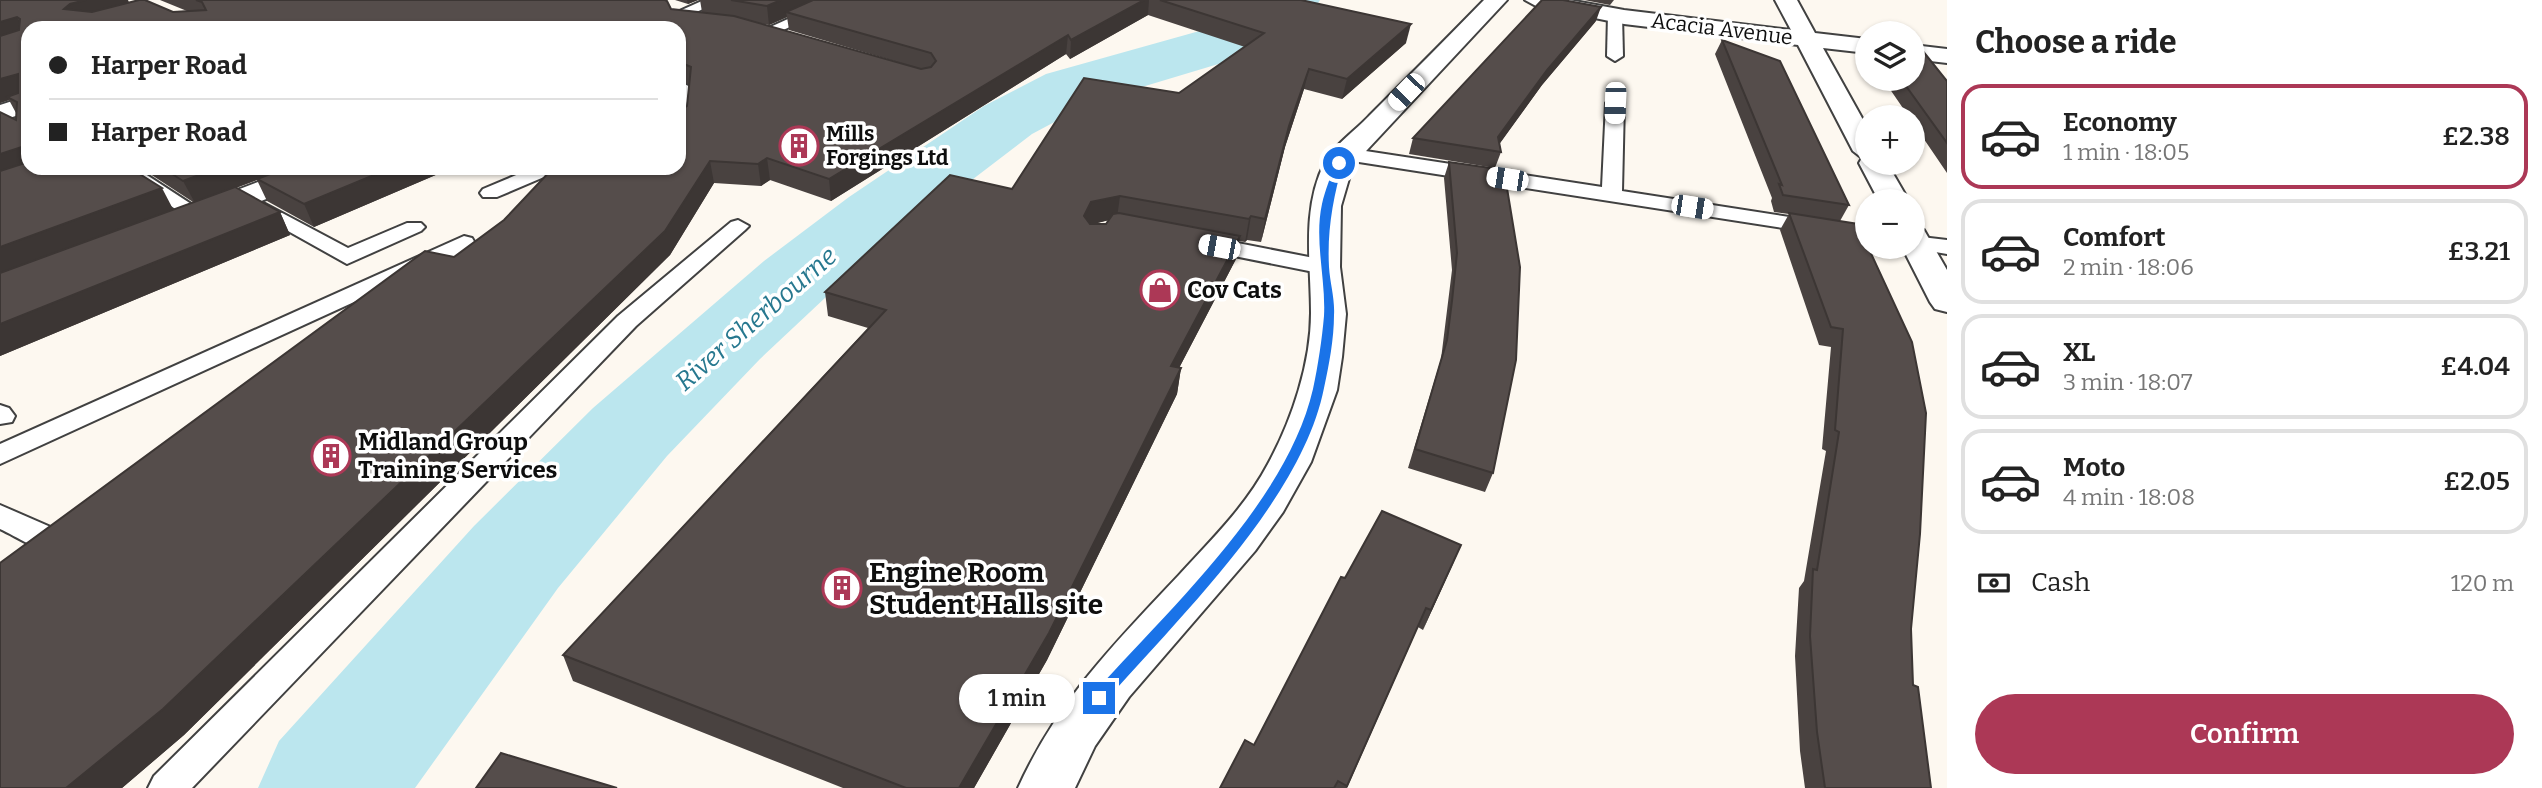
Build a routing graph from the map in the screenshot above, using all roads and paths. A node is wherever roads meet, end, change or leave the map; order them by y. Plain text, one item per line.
1 (717, 0) edge
2 (842, 0) edge
3 (1496, 0) edge
4 (1536, 0) edge
5 (1786, 0) edge
6 (659, 3) edge
7 (1615, 16) junction
8 (680, 20) edge
9 (765, 33) junction
10 (1808, 39) junction
11 (794, 41) edge
12 (1855, 45) edge
13 (1925, 53) edge
14 (1615, 56) dead end
15 (1947, 56) edge
16 (1615, 103) dead end
17 (1855, 128) edge
18 (1346, 154) junction
19 (133, 175) edge
20 (303, 175) edge
21 (532, 175) edge
22 (489, 193) dead end
23 (1612, 195) junction
24 (244, 198) junction
25 (198, 215) junction
26 (738, 226) dead end
27 (414, 228) dead end
28 (161, 230) edge
29 (1855, 233) edge
30 (1180, 239) edge
31 (464, 243) dead end
32 (1925, 249) edge
33 (1324, 267) junction
34 (1947, 302) edge
35 (0, 455) edge
36 (0, 516) edge
37 (58, 543) edge
38 (167, 788) edge
39 (1046, 788) edge

1 - 8 lane
2 - 9 lane
3 - 18 street
4 - 7 street, Acacia Avenue
5 - 10 street
6 - 8 street
7 - 10 street, Acacia Avenue
7 - 14 lane
8 - 9 street
9 - 11 street
10 - 12 street, Acacia Avenue
10 - 17 street
13 - 15 street
16 - 23 lane
18 - 23 lane
18 - 33 street
19 - 25 lane
20 - 24 street
21 - 22 lane
23 - 29 lane
24 - 25 street
24 - 27 lane
25 - 28 street
26 - 38 lane
30 - 33 lane
31 - 35 lane
32 - 34 street
33 - 39 street
36 - 37 lane

